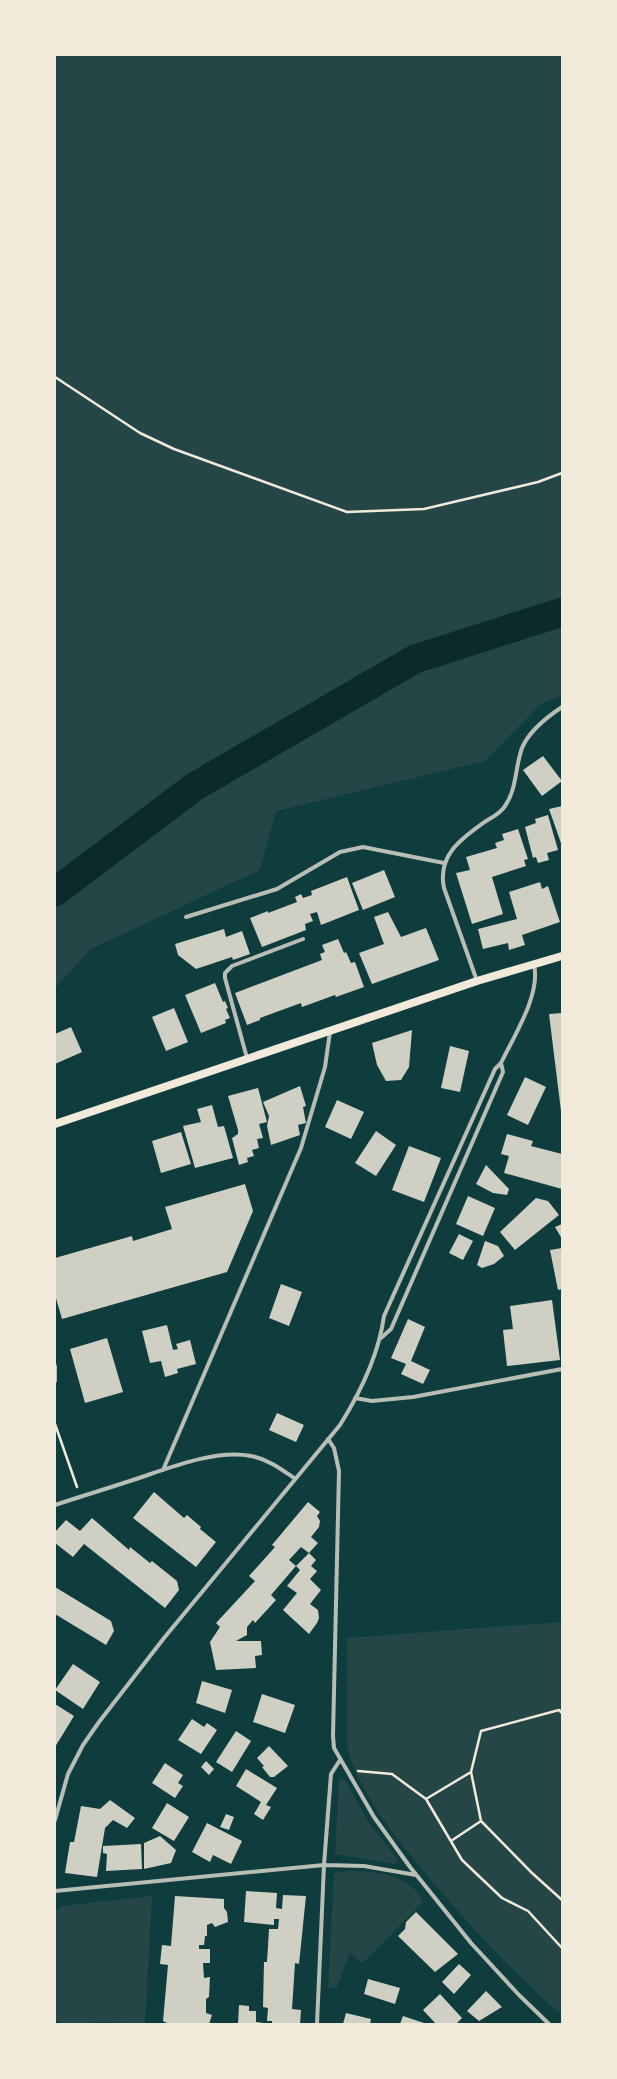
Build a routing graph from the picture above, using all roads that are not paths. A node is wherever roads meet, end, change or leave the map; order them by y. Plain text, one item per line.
1 (562, 707) edge
2 (444, 863) junction
3 (186, 917) dead end
4 (303, 939) dead end
5 (562, 956) edge
6 (534, 965) junction
7 (477, 981) junction
8 (330, 1032) junction
9 (247, 1058) junction
10 (501, 1063) junction
11 (55, 1124) edge
12 (381, 1339) junction
13 (55, 1366) edge
14 (562, 1369) edge
15 (56, 1380) edge
16 (355, 1398) junction
17 (328, 1439) junction
18 (163, 1470) junction
19 (294, 1478) junction
20 (55, 1505) edge
21 (340, 1760) junction
22 (55, 1820) edge
23 (324, 1865) junction
24 (416, 1875) junction
25 (55, 1891) edge
26 (317, 2024) edge
27 (549, 2024) edge

1 - 2 street
2 - 3 street
2 - 7 street
4 - 9 street
5 - 6 main road
6 - 7 main road
6 - 10 street
7 - 8 main road
8 - 9 main road
8 - 18 street
9 - 11 main road
10 - 12 street
10 - 12 street
12 - 16 street
13 - 15 street
14 - 16 street
16 - 17 street
17 - 19 street
17 - 21 street
18 - 19 street
18 - 20 street
19 - 22 street
21 - 23 street
21 - 24 street
23 - 24 street
23 - 25 street
23 - 26 street
24 - 27 street

